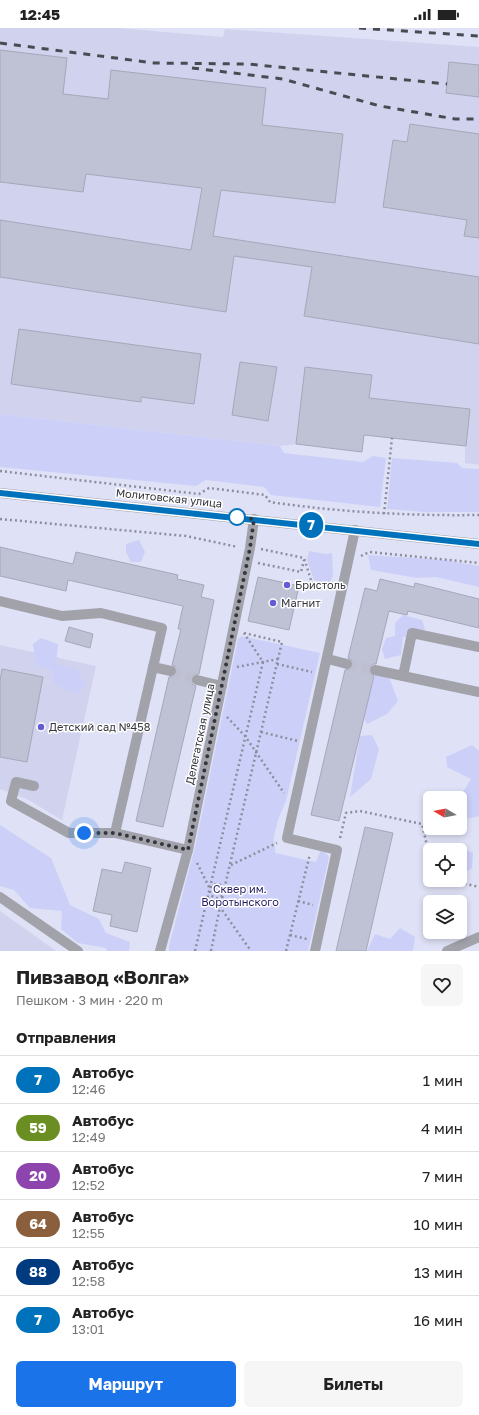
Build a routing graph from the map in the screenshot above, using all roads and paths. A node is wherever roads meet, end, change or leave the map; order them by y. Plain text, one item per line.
1 (392, 438) dead end
2 (0, 471) edge
3 (0, 493) edge
4 (384, 514) junction
5 (479, 515) edge
6 (0, 519) edge
7 (254, 519) junction
8 (355, 530) junction
9 (479, 544) edge
10 (250, 548) junction
11 (304, 558) junction
12 (358, 559) dead end
13 (479, 563) edge
14 (255, 568) dead end
15 (343, 590) junction
16 (0, 601) edge
17 (244, 626) dead end
18 (244, 633) junction
19 (479, 647) edge
20 (278, 659) junction
21 (328, 659) junction
22 (263, 662) junction
23 (277, 664) junction
24 (347, 664) tunnel mouth
25 (153, 667) junction
26 (225, 670) junction
27 (375, 670) tunnel mouth
28 (171, 671) tunnel mouth
29 (324, 675) junction
30 (403, 676) junction
31 (197, 680) tunnel mouth
32 (222, 686) junction
33 (479, 692) edge
34 (217, 707) junction
35 (261, 732) junction
36 (245, 736) junction
37 (308, 744) junction
38 (257, 752) junction
39 (34, 786) dead end
40 (294, 806) junction
41 (115, 833) junction
42 (287, 838) junction
43 (426, 843) edge
44 (312, 844) junction
45 (188, 850) junction
46 (337, 850) junction
47 (230, 865) junction
48 (467, 884) edge
49 (479, 887) edge
50 (210, 890) junction
51 (224, 892) junction
52 (0, 898) edge
53 (220, 907) junction
54 (290, 935) junction
55 (479, 937) edge
56 (316, 946) edge
57 (78, 951) edge
58 (160, 951) edge
59 (195, 951) edge
60 (211, 951) edge
61 (251, 951) edge
62 (286, 951) edge
63 (447, 951) edge

1 - 4 path
2 - 4 path
3 - 7 street, Молитовская улица
4 - 5 path
6 - 10 path
7 - 8 street, Молитовская улица
7 - 10 street, Делегатская улица
8 - 9 street, Молитовская улица
8 - 15 street
10 - 11 path
10 - 26 street, Делегатская улица
11 - 14 path
11 - 15 path
12 - 13 path
15 - 21 street
16 - 25 street
17 - 18 path
18 - 20 path
18 - 22 path
19 - 30 street
20 - 22 path
20 - 23 path
21 - 24 street
21 - 29 street
22 - 26 path
22 - 36 path
23 - 29 path
23 - 35 path
25 - 28 street
25 - 41 street
26 - 32 street, Делегатская улица
27 - 30 street
29 - 37 street
30 - 33 street
31 - 32 street
32 - 34 street, Делегатская улица
34 - 36 path
34 - 45 street, Делегатская улица
35 - 37 path
35 - 38 path
36 - 38 path
36 - 50 path
37 - 40 street
38 - 40 path
38 - 47 path
39 - 41 street
40 - 42 street
41 - 45 street
42 - 44 street
42 - 47 path
43 - 46 path
44 - 46 street
44 - 54 path
45 - 50 path
45 - 58 street, Делегатская улица
46 - 56 street
47 - 51 path
48 - 49 path
50 - 51 path
50 - 51 path
50 - 59 path
51 - 53 path
52 - 57 street
53 - 60 path
53 - 61 path
54 - 56 path
54 - 62 path
55 - 63 street

